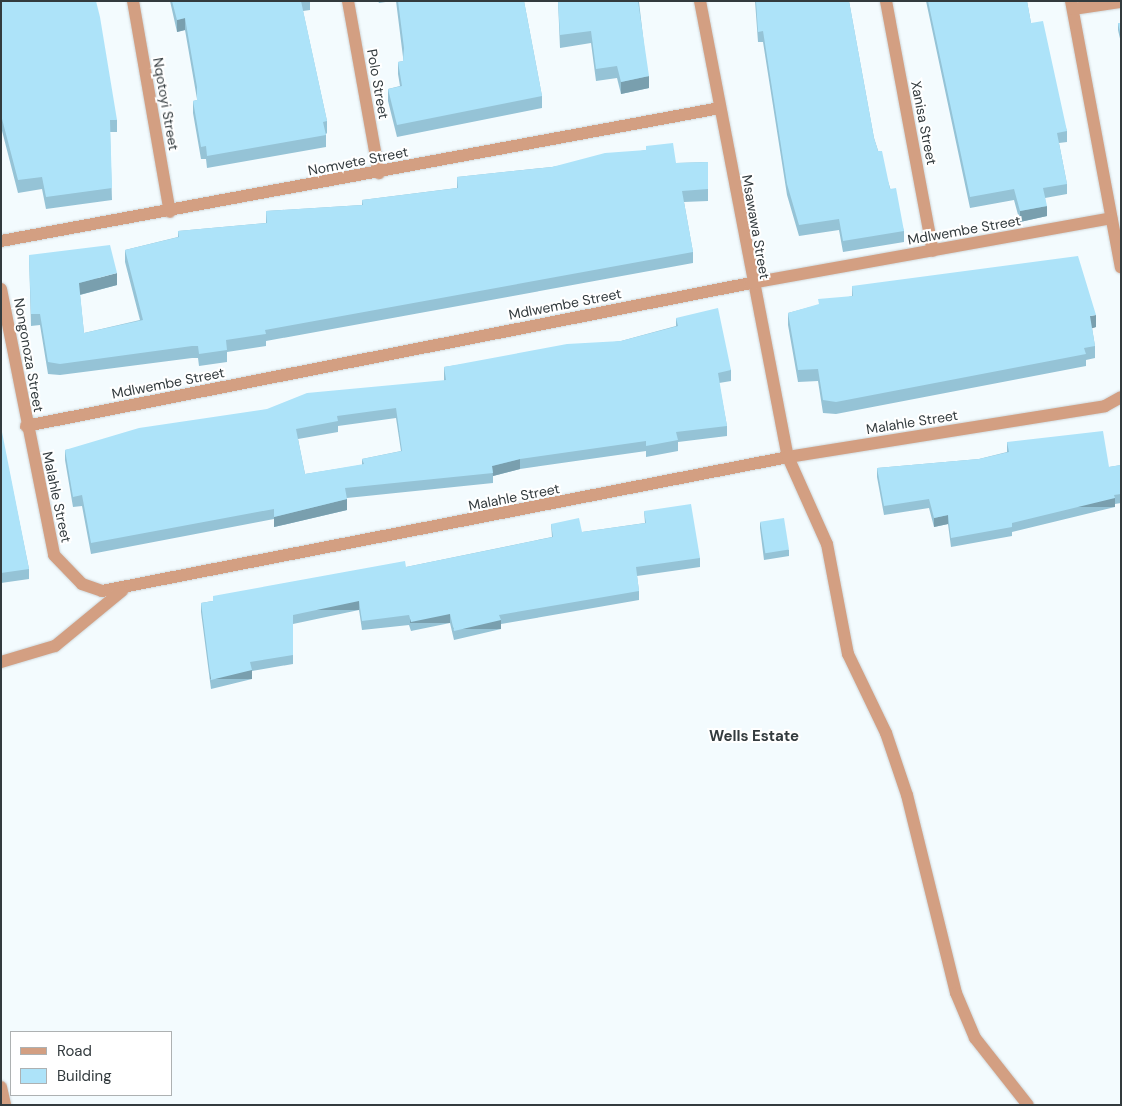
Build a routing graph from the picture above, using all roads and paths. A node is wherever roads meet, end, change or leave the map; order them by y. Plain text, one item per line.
1 (133, 1) edge
2 (348, 1) edge
3 (700, 1) edge
4 (886, 1) edge
5 (1121, 2) edge
6 (1072, 5) edge
7 (720, 108) junction
8 (379, 173) junction
9 (170, 212) junction
10 (1112, 218) junction
11 (1, 241) edge
12 (933, 251) junction
13 (1121, 267) edge
14 (751, 283) junction
15 (1, 289) edge
16 (1121, 397) edge
17 (26, 426) junction
18 (788, 457) junction
19 (122, 591) junction
20 (1, 662) edge
21 (1, 1087) edge
22 (5, 1105) edge
23 (1028, 1105) edge

1 - 9 street, Nqotoyi Street
2 - 8 street, Polo Street
3 - 7 street, Msawawa Street
4 - 12 street, Xanisa Street
5 - 6 street
6 - 10 street
7 - 8 street, Nomvete Street
7 - 14 street, Msawawa Street
8 - 9 street, Nomvete Street
9 - 11 street, Nomvete Street
10 - 12 street, Mdlwembe Street
10 - 13 street
12 - 14 street, Mdlwembe Street
14 - 17 street, Mdlwembe Street
14 - 18 street, Msawawa Street
15 - 17 street, Nongonoza Street
16 - 18 street, Malahle Street
17 - 19 street, Malahle Street
18 - 19 street, Malahle Street
18 - 23 street, Msawawa Street
19 - 20 street
21 - 22 street

